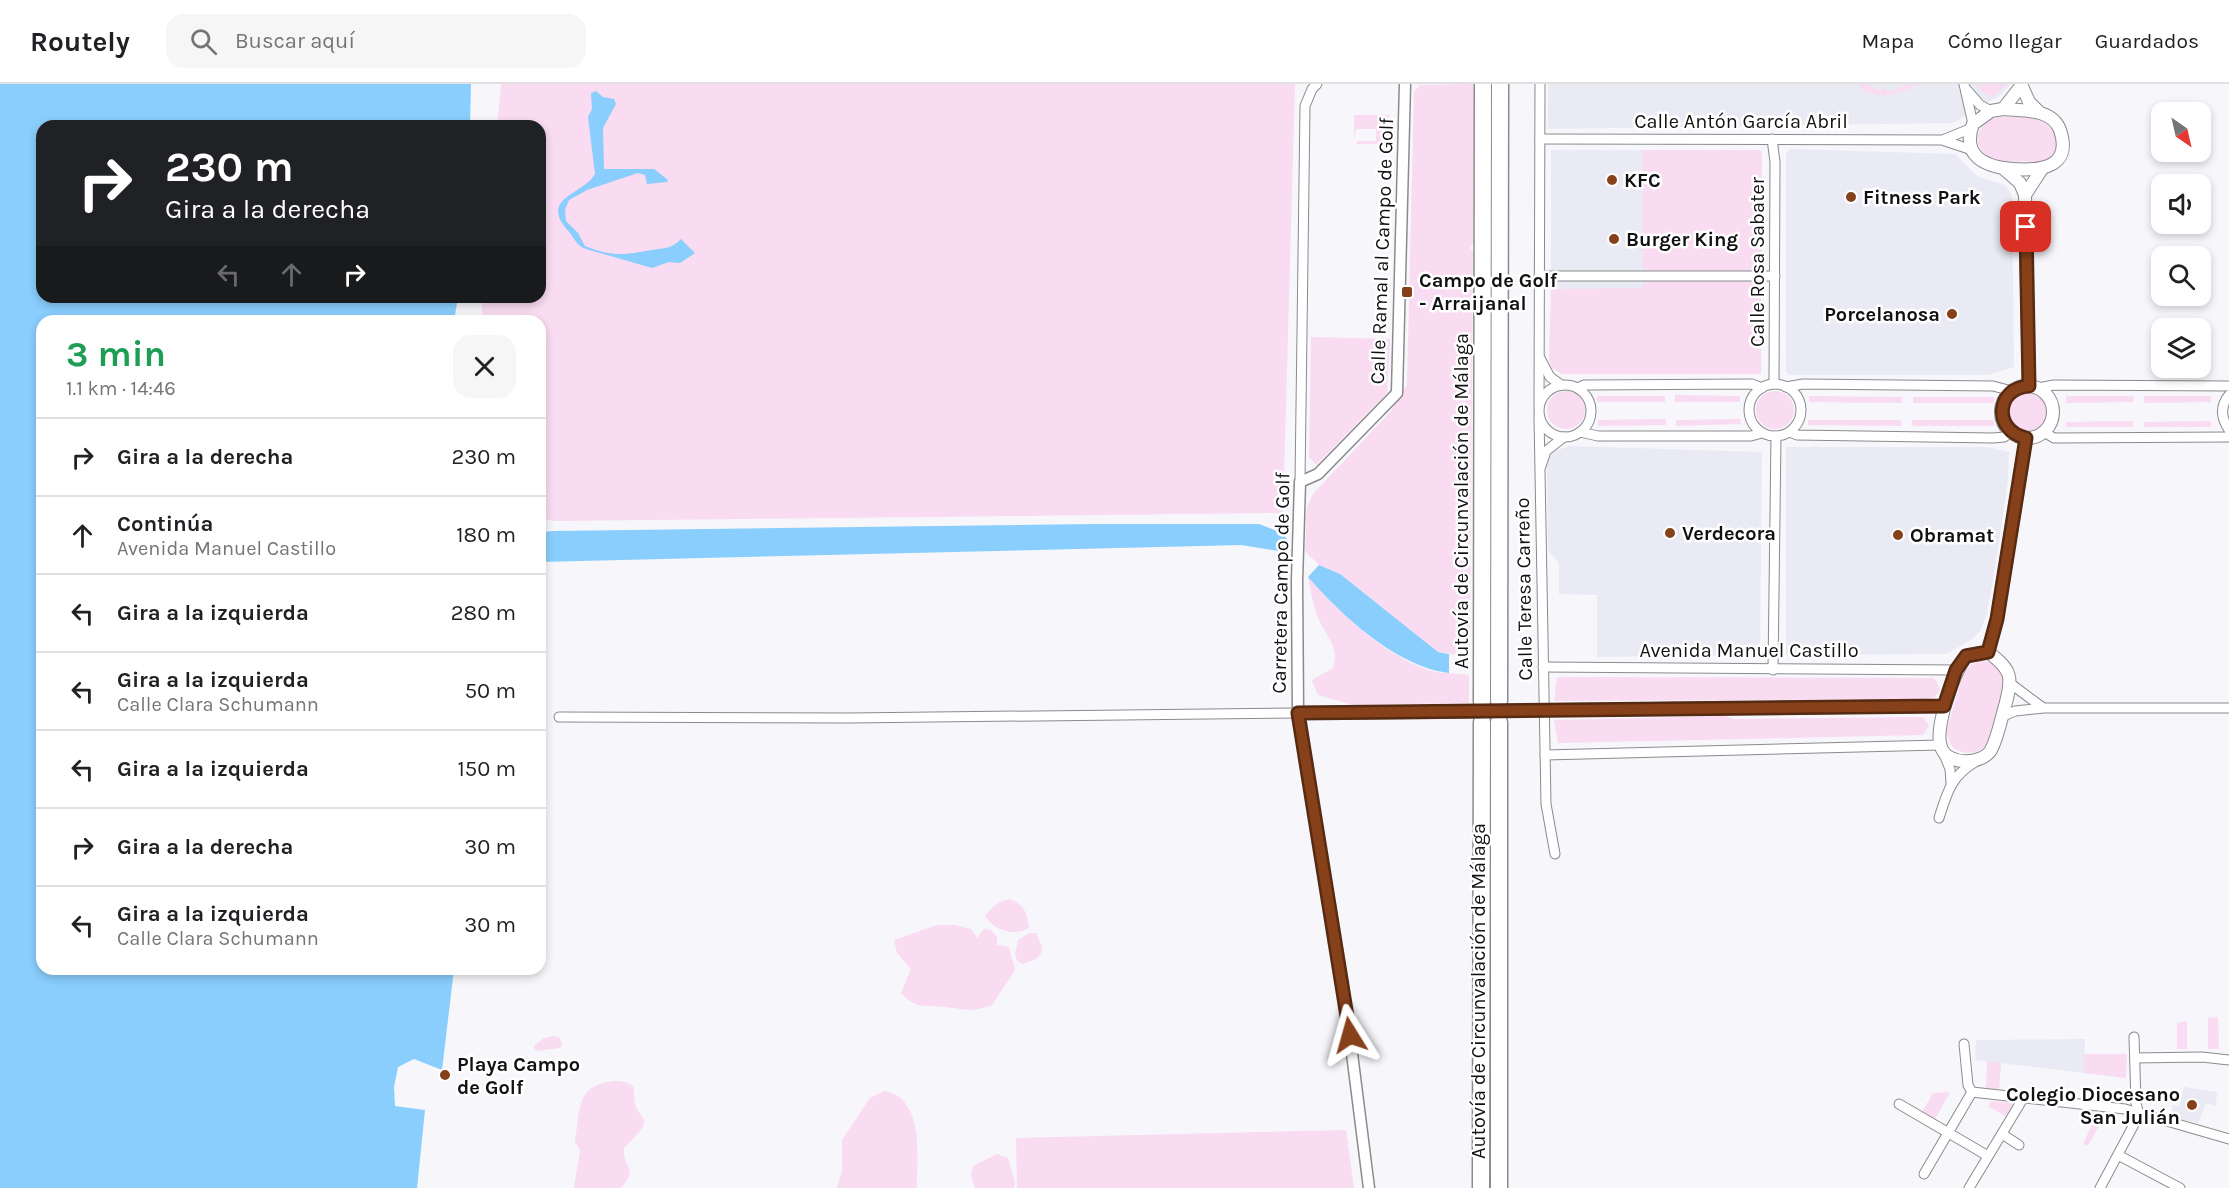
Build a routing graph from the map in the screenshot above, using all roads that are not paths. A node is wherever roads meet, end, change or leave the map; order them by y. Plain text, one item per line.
1 (1317, 84) edge
2 (1405, 84) edge
3 (1483, 84) edge
4 (1500, 84) edge
5 (1540, 84) edge
6 (2021, 85) edge
7 (1965, 86) edge
8 (1997, 110) junction
9 (2039, 112) junction
10 (1972, 126) junction
11 (1540, 139) junction
12 (1772, 139) junction
13 (1942, 140) junction
14 (1972, 150) junction
15 (2003, 168) junction
16 (2042, 169) junction
17 (2025, 195) junction
18 (1539, 276) junction
19 (1775, 276) junction
20 (1539, 352) junction
21 (1774, 384) junction
22 (1561, 385) junction
23 (2229, 386) edge
24 (1786, 387) junction
25 (2034, 387) junction
26 (1578, 388) junction
27 (1762, 388) junction
28 (2012, 391) junction
29 (2229, 395) edge
30 (1539, 411) junction
31 (2229, 430) edge
32 (1580, 432) junction
33 (1790, 432) junction
34 (2011, 432) junction
35 (2044, 432) junction
36 (1762, 433) junction
37 (1776, 436) junction
38 (1564, 437) junction
39 (2229, 437) edge
40 (2026, 438) junction
41 (1540, 468) junction
42 (1300, 482) junction
43 (1988, 652) junction
44 (1543, 667) junction
45 (1773, 670) junction
46 (1956, 670) junction
47 (2011, 684) junction
48 (1499, 701) dead end
49 (1482, 702) dead end
50 (1944, 706) junction
51 (2044, 708) junction
52 (2229, 708) edge
53 (1298, 713) junction
54 (559, 717) dead end
55 (2001, 717) junction
56 (1482, 722) dead end
57 (1499, 722) dead end
58 (1942, 749) junction
59 (1545, 755) junction
60 (1978, 760) junction
61 (1951, 783) junction
62 (1939, 818) dead end
63 (1555, 854) dead end
64 (2134, 1037) dead end
65 (1964, 1044) dead end
66 (2135, 1058) junction
67 (2229, 1060) edge
68 (1972, 1092) junction
69 (2024, 1097) junction
70 (1899, 1104) dead end
71 (2139, 1115) junction
72 (1947, 1133) junction
73 (2002, 1134) junction
74 (2229, 1139) edge
75 (2019, 1145) dead end
76 (2118, 1155) junction
77 (1988, 1156) junction
78 (1923, 1174) dead end
79 (2183, 1186) edge
80 (1369, 1188) edge
81 (1481, 1188) edge
82 (1499, 1188) edge
83 (1970, 1188) edge
84 (2100, 1188) edge

1 - 42 street, Carretera Campo de Golf
2 - 42 street, Calle Ramal al Campo de Golf
3 - 49 highway, Autovía de Circunvalación de Málaga
4 - 48 highway, Autovía de Circunvalación de Málaga
5 - 11 street, Calle Teresa Carreño
6 - 8 main road
6 - 9 main road
7 - 8 street
7 - 10 street
8 - 9 main road
8 - 10 main road
9 - 16 main road
10 - 13 street, Calle Antón García Abril
10 - 14 main road
11 - 12 street, Calle Antón García Abril
11 - 18 street, Calle Teresa Carreño
12 - 13 street, Calle Antón García Abril
12 - 19 street, Calle Rosa Sabater
13 - 14 street, Calle Antón García Abril
14 - 15 main road
15 - 16 main road
15 - 17 main road
16 - 17 main road
17 - 25 main road
18 - 19 street
18 - 20 street, Calle Teresa Carreño
19 - 21 street, Calle Rosa Sabater
20 - 22 street, Calle Teresa Carreño
20 - 30 street, Calle Teresa Carreño
21 - 24 street
21 - 27 street
22 - 26 street
22 - 30 street
23 - 25 street
24 - 28 street
24 - 33 street
25 - 28 main road
25 - 35 main road
26 - 27 street
26 - 32 street
27 - 36 street
28 - 34 main road
29 - 31 street
30 - 38 street
30 - 41 street, Calle Teresa Carreño
32 - 36 street
32 - 38 street
33 - 34 street
33 - 37 street
34 - 40 main road
35 - 39 street
35 - 40 main road
36 - 37 street
37 - 45 street
38 - 41 street
40 - 43 main road
41 - 44 street, Calle Teresa Carreño
42 - 53 street, Carretera Campo de Golf
43 - 46 main road
43 - 47 main road
44 - 45 street, Avenida Manuel Castillo
44 - 59 street, Calle Teresa Carreño
45 - 46 street, Avenida Manuel Castillo
46 - 50 main road
47 - 51 street
47 - 55 main road
50 - 53 main road, bridge
50 - 58 main road
51 - 52 street
51 - 55 street
53 - 54 street
53 - 80 street, Carretera Campo de Golf
55 - 60 main road
56 - 81 highway, Autovía de Circunvalación de Málaga
57 - 82 highway, Autovía de Circunvalación de Málaga
58 - 59 street
58 - 60 main road
58 - 61 street
59 - 63 street, Calle Teresa Carreño
60 - 61 street
61 - 62 street
64 - 66 street
65 - 68 street
66 - 67 street
66 - 71 street
68 - 69 street
68 - 72 street
69 - 71 street
69 - 73 street
70 - 72 street
71 - 74 street
71 - 76 street
72 - 77 street
72 - 78 street
73 - 75 street
73 - 77 street
76 - 79 street
76 - 84 street
77 - 83 street

